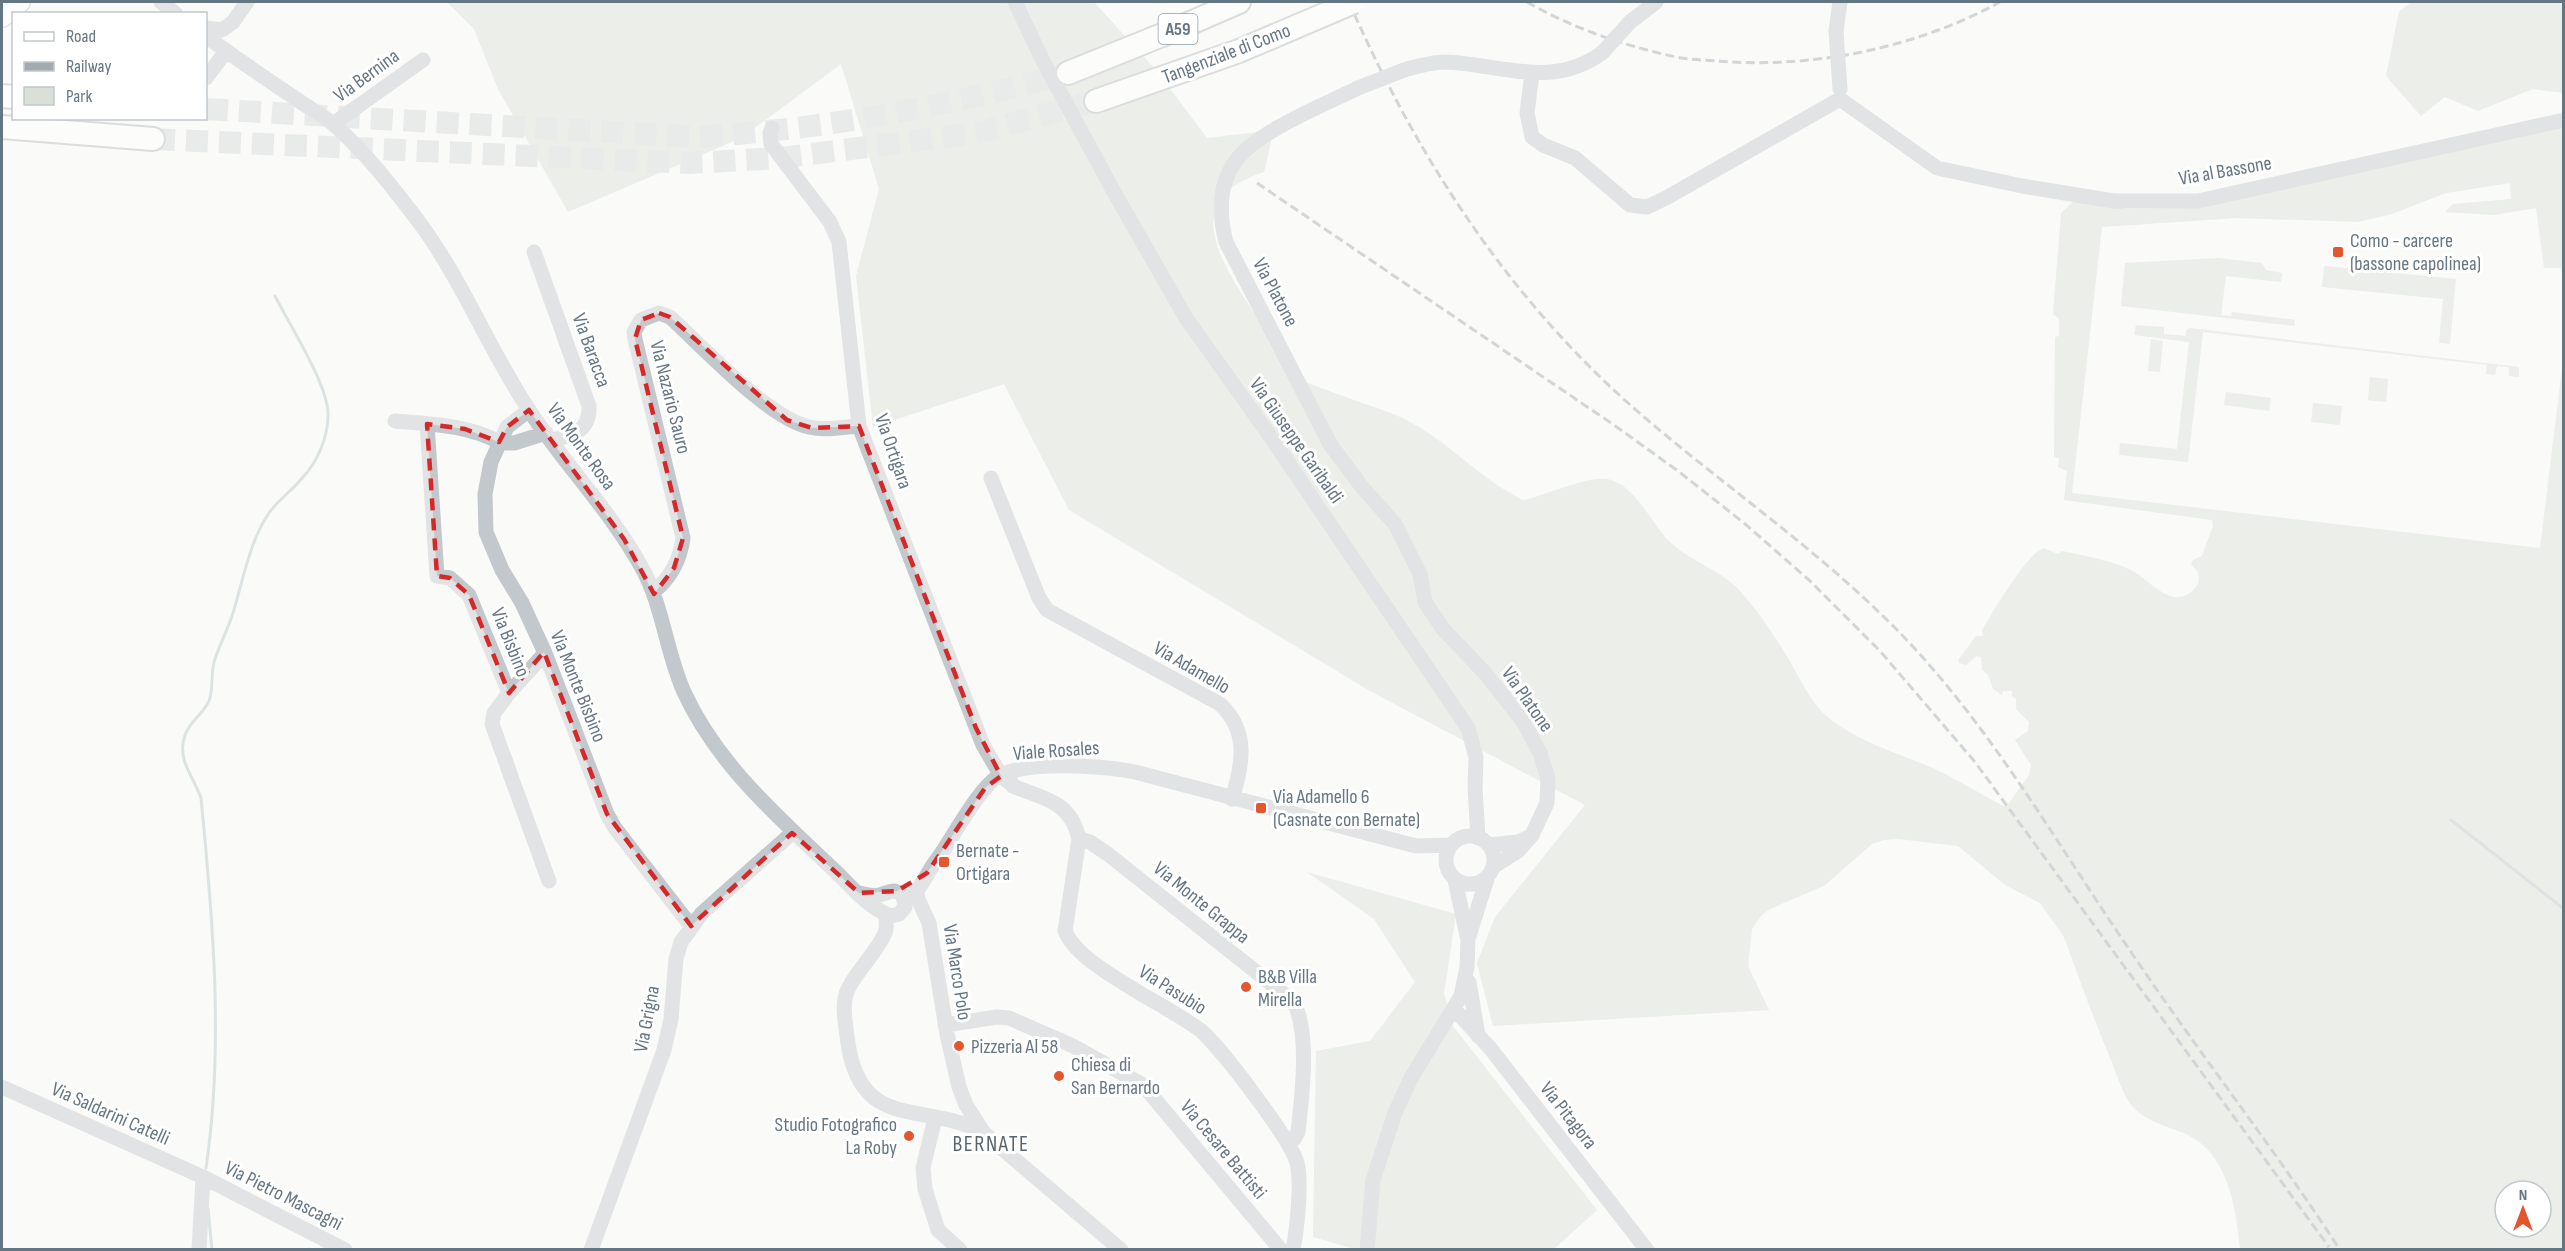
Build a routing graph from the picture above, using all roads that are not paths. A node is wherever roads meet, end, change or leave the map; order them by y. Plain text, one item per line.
1 (20, 2) edge
2 (161, 2) edge
3 (247, 2) edge
4 (1015, 2) edge
5 (1239, 2) edge
6 (1354, 2) edge
7 (1656, 2) edge
8 (1840, 2) edge
9 (174, 12) edge
10 (2, 17) edge
11 (207, 28) edge
12 (207, 37) edge
13 (226, 51) junction
14 (423, 60) dead end
15 (1068, 72) tunnel mouth
16 (1532, 73) junction
17 (207, 77) edge
18 (1840, 94) junction
19 (1096, 101) tunnel mouth
20 (2564, 120) edge
21 (333, 124) junction
22 (2, 127) edge
23 (772, 128) dead end
24 (153, 139) tunnel mouth
25 (534, 252) dead end
26 (529, 410) junction
27 (394, 421) dead end
28 (427, 424) junction
29 (859, 426) junction
30 (548, 436) junction
31 (501, 444) junction
32 (991, 478) dead end
33 (653, 592) junction
34 (545, 653) junction
35 (509, 693) junction
36 (1012, 778) junction
37 (1474, 787) junction
38 (1232, 799) junction
39 (792, 833) junction
40 (1532, 836) junction
41 (1079, 839) junction
42 (1457, 841) junction
43 (1484, 841) junction
44 (1416, 846) junction
45 (1446, 867) junction
46 (1490, 873) junction
47 (1455, 880) junction
48 (549, 881) dead end
49 (859, 893) junction
50 (904, 897) junction
51 (884, 913) junction
52 (691, 926) junction
53 (1468, 939) junction
54 (1467, 967) junction
55 (1455, 1010) junction
56 (945, 1024) junction
57 (1479, 1038) junction
58 (2, 1087) edge
59 (958, 1087) junction
60 (935, 1118) junction
61 (984, 1133) junction
62 (1289, 1143) junction
63 (203, 1178) junction
64 (1294, 1243) edge
65 (1276, 1244) edge
66 (957, 1247) edge
67 (199, 1250) edge
68 (345, 1250) edge
69 (591, 1250) edge
70 (1121, 1250) edge
71 (1367, 1250) edge
72 (1647, 1250) edge

1 - 10 main road
2 - 9 street
3 - 11 street
4 - 37 street, Via Giuseppe Garibaldi
5 - 15 highway, Tangenziale di Como / A59
6 - 19 highway, Tangenziale di Como / A59, bridge
7 - 16 street, Via Platone, bridge
8 - 18 street, bridge
12 - 13 street, Via Monte Rosa
13 - 17 street
13 - 21 street, Via Monte Rosa
14 - 21 street, Via Bernina
16 - 18 street
16 - 40 street, Via Platone, bridge
18 - 20 street, Via al Bassone
21 - 26 street, Via Monte Rosa
22 - 24 highway
23 - 29 street, Via Ortigara
25 - 30 street, Via Baracca
26 - 30 street, Via Monte Rosa
26 - 31 street, Via Monte Bisbino
27 - 28 street
28 - 31 street
28 - 35 street, Via Bisbino
29 - 33 street, Via Nazario Sauro
29 - 36 street, Via Ortigara
30 - 31 street
30 - 33 street, Via Monte Rosa
31 - 34 street, Via Monte Bisbino
32 - 38 street, Via Adamello
33 - 39 street, Via Monte Rosa
34 - 35 street
34 - 52 street, Via Monte Bisbino
35 - 48 street, Via Bisbino
36 - 38 street, Viale Rosales
36 - 41 street
36 - 50 street, Viale Rosales
37 - 42 street, Via Giuseppe Garibaldi
37 - 43 street, Via Giuseppe Garibaldi
38 - 44 street
39 - 49 street, Via Monte Rosa
39 - 52 street, Via Grigna
40 - 43 street
40 - 46 street
41 - 62 street, Via Pasubio
41 - 62 street, Via Monte Grappa
42 - 43 street
42 - 44 street
42 - 45 street
43 - 46 street
44 - 45 street
45 - 47 street
46 - 47 street
46 - 53 street
47 - 53 street
49 - 50 street
49 - 51 street, Via Monte Rosa
50 - 51 street, Viale Rosales
50 - 51 street
50 - 56 street, Via Marco Polo
51 - 60 street
52 - 69 street, Via Grigna
53 - 54 street
54 - 55 street
54 - 57 street
55 - 57 street, Via Pitagora
55 - 71 street
56 - 59 street, Via Marco Polo
56 - 65 street, Via Cesare Battisti
57 - 72 street, Via Pitagora
58 - 63 street, Via Saldarini Catelli
59 - 60 street
59 - 61 street, Via Marco Polo
60 - 61 street
60 - 66 street
61 - 70 street
62 - 64 street, Via Pasubio
63 - 67 street
63 - 68 street, Via Pietro Mascagni
64 - 65 street, Via Cesare Battisti

